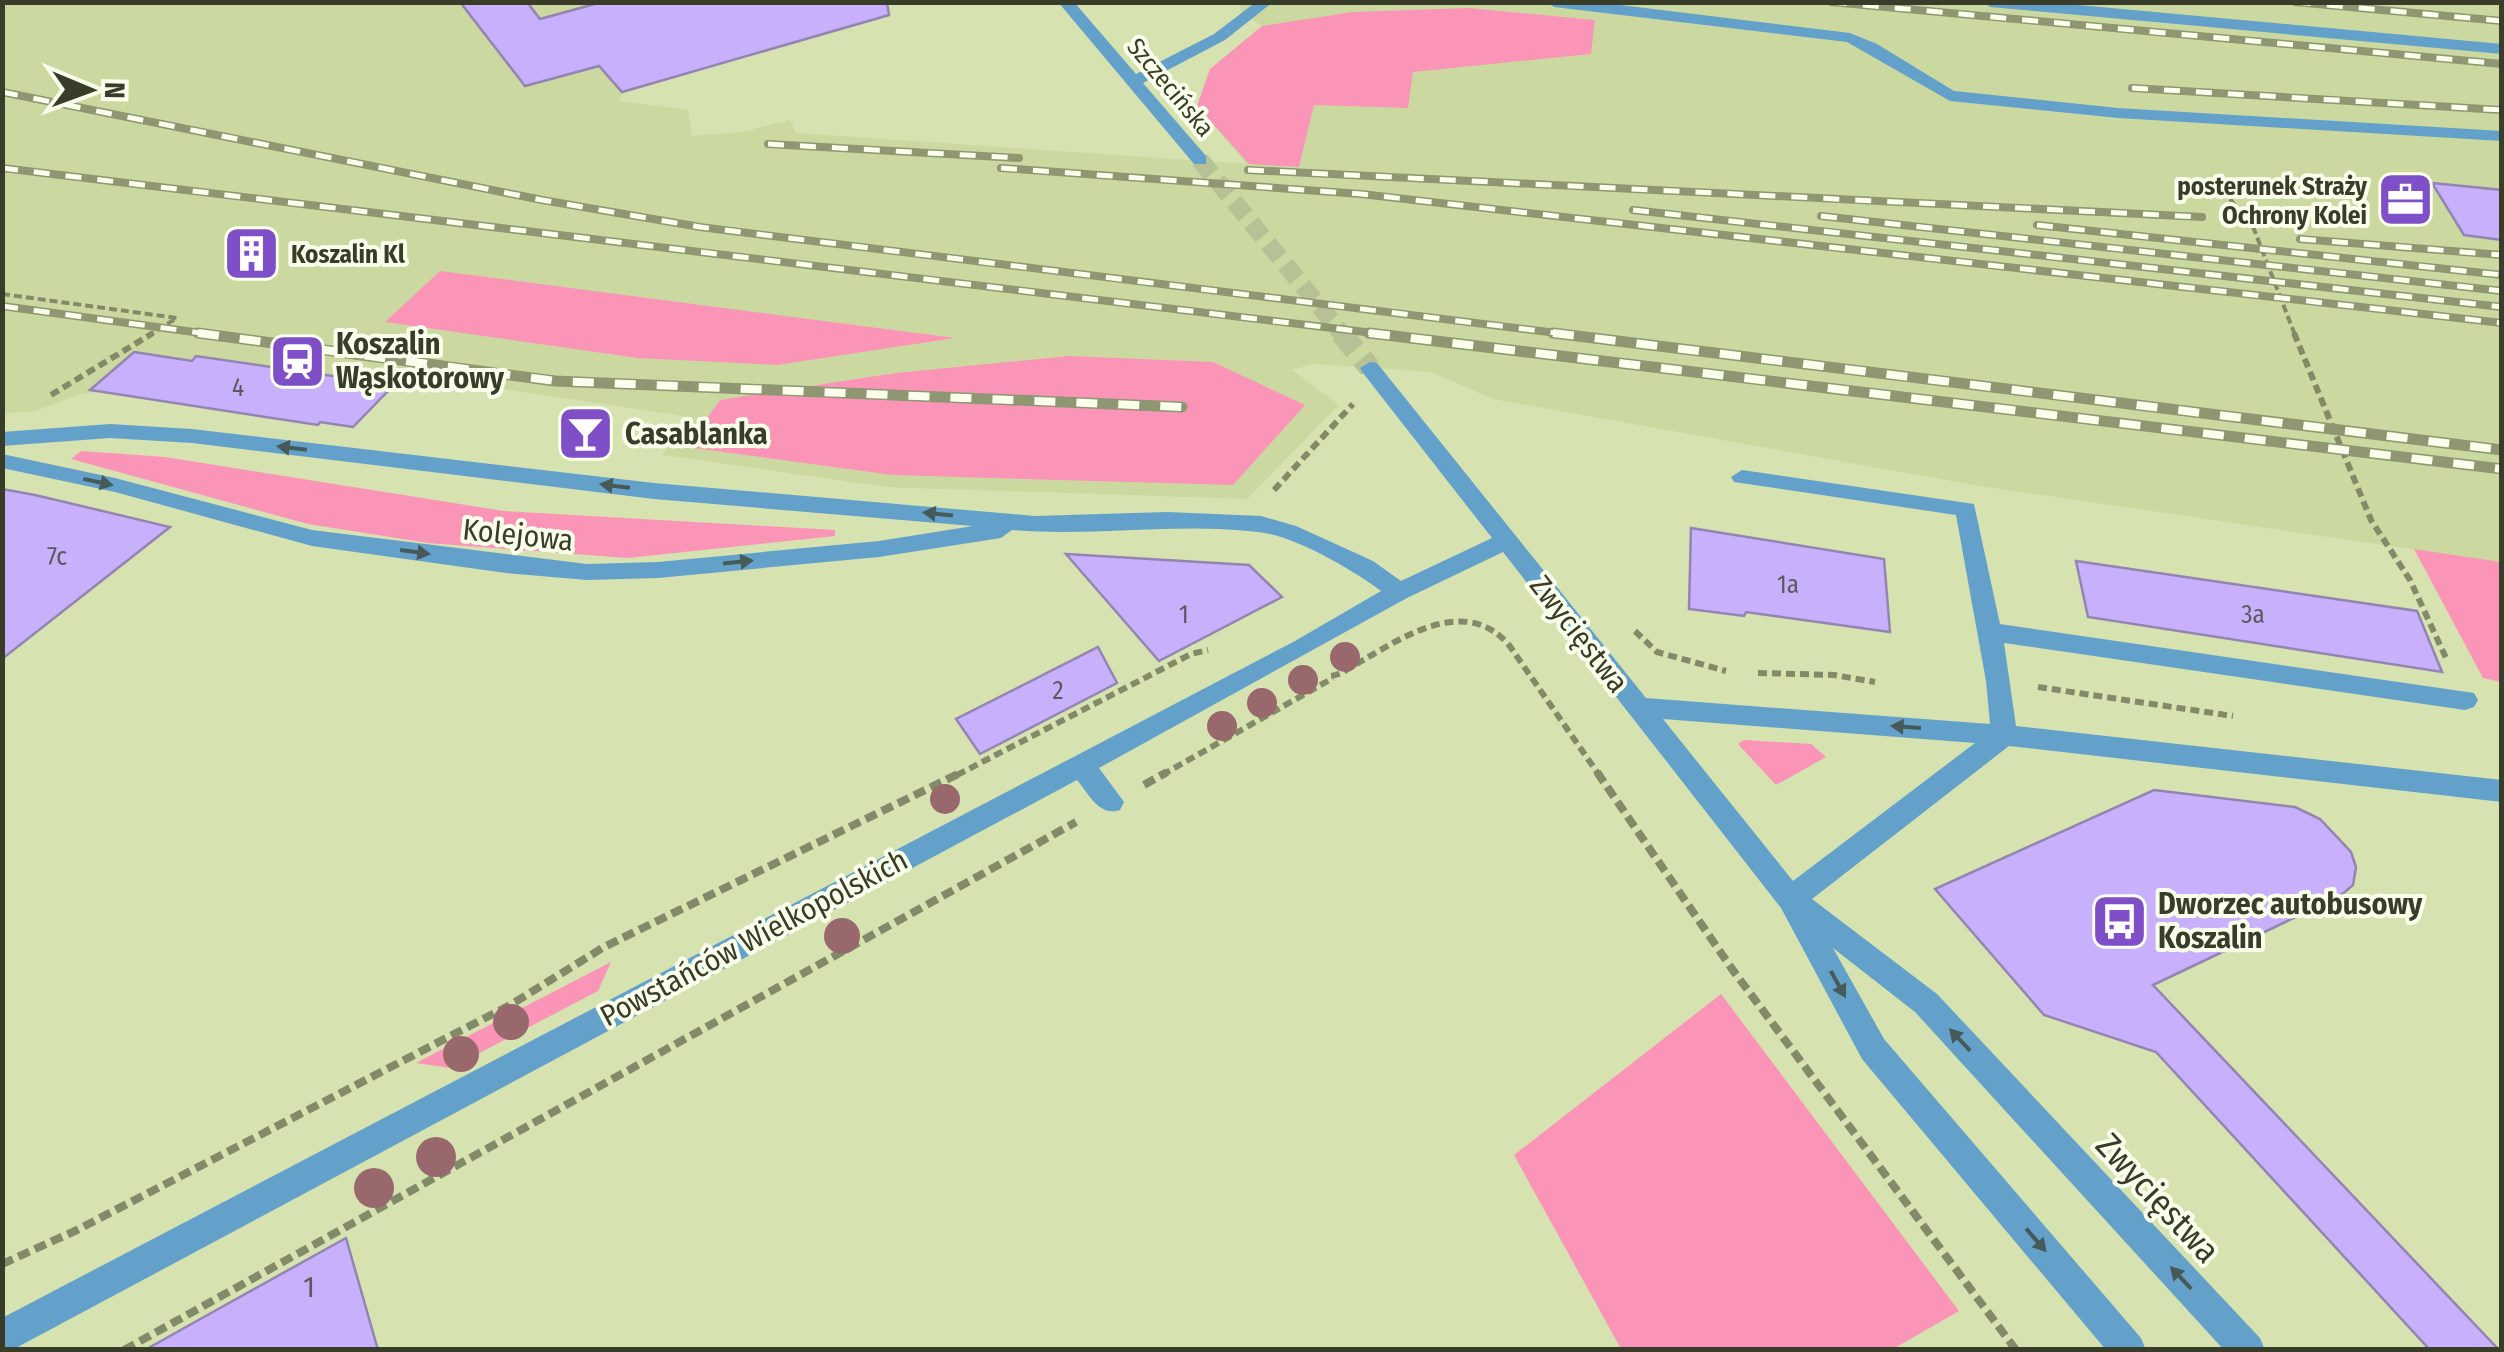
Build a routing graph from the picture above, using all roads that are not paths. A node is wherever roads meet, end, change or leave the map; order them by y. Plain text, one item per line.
1 (1065, 2) edge
2 (1266, 2) edge
3 (1554, 2) edge
4 (1990, 2) edge
5 (2502, 49) edge
6 (1133, 82) junction
7 (2502, 136) edge
8 (1200, 160) tunnel mouth
9 (1370, 368) tunnel mouth
10 (2, 439) edge
11 (2, 461) edge
12 (1742, 477) dead end
13 (1036, 524) junction
14 (1506, 541) junction
15 (1399, 592) junction
16 (1990, 632) junction
17 (2465, 700) road end
18 (1636, 707) junction
19 (2004, 734) junction
20 (1082, 765) junction
21 (2502, 790) edge
22 (1111, 802) road end
23 (1791, 899) junction
24 (2, 1337) edge
25 (2129, 1350) edge
26 (2248, 1350) edge

1 - 6 street, Szczecińska
2 - 6 street
3 - 7 street
4 - 5 street
6 - 8 street, Szczecińska
9 - 14 street, Zwycięstwa
13 -> 10 street, Kolejowa
11 -> 13 street, Kolejowa
12 - 16 street
13 - 15 street, Kolejowa
14 - 15 street, Powstańców Wielkopolskich
14 - 18 street, Zwycięstwa
15 - 20 street, Powstańców Wielkopolskich
16 - 17 street
16 - 19 street
19 -> 18 street
18 - 23 street, Zwycięstwa
19 - 21 street
19 - 23 street
20 - 22 street
20 - 24 street, Powstańców Wielkopolskich
23 -> 25 street, Zwycięstwa
26 -> 23 street, Zwycięstwa

